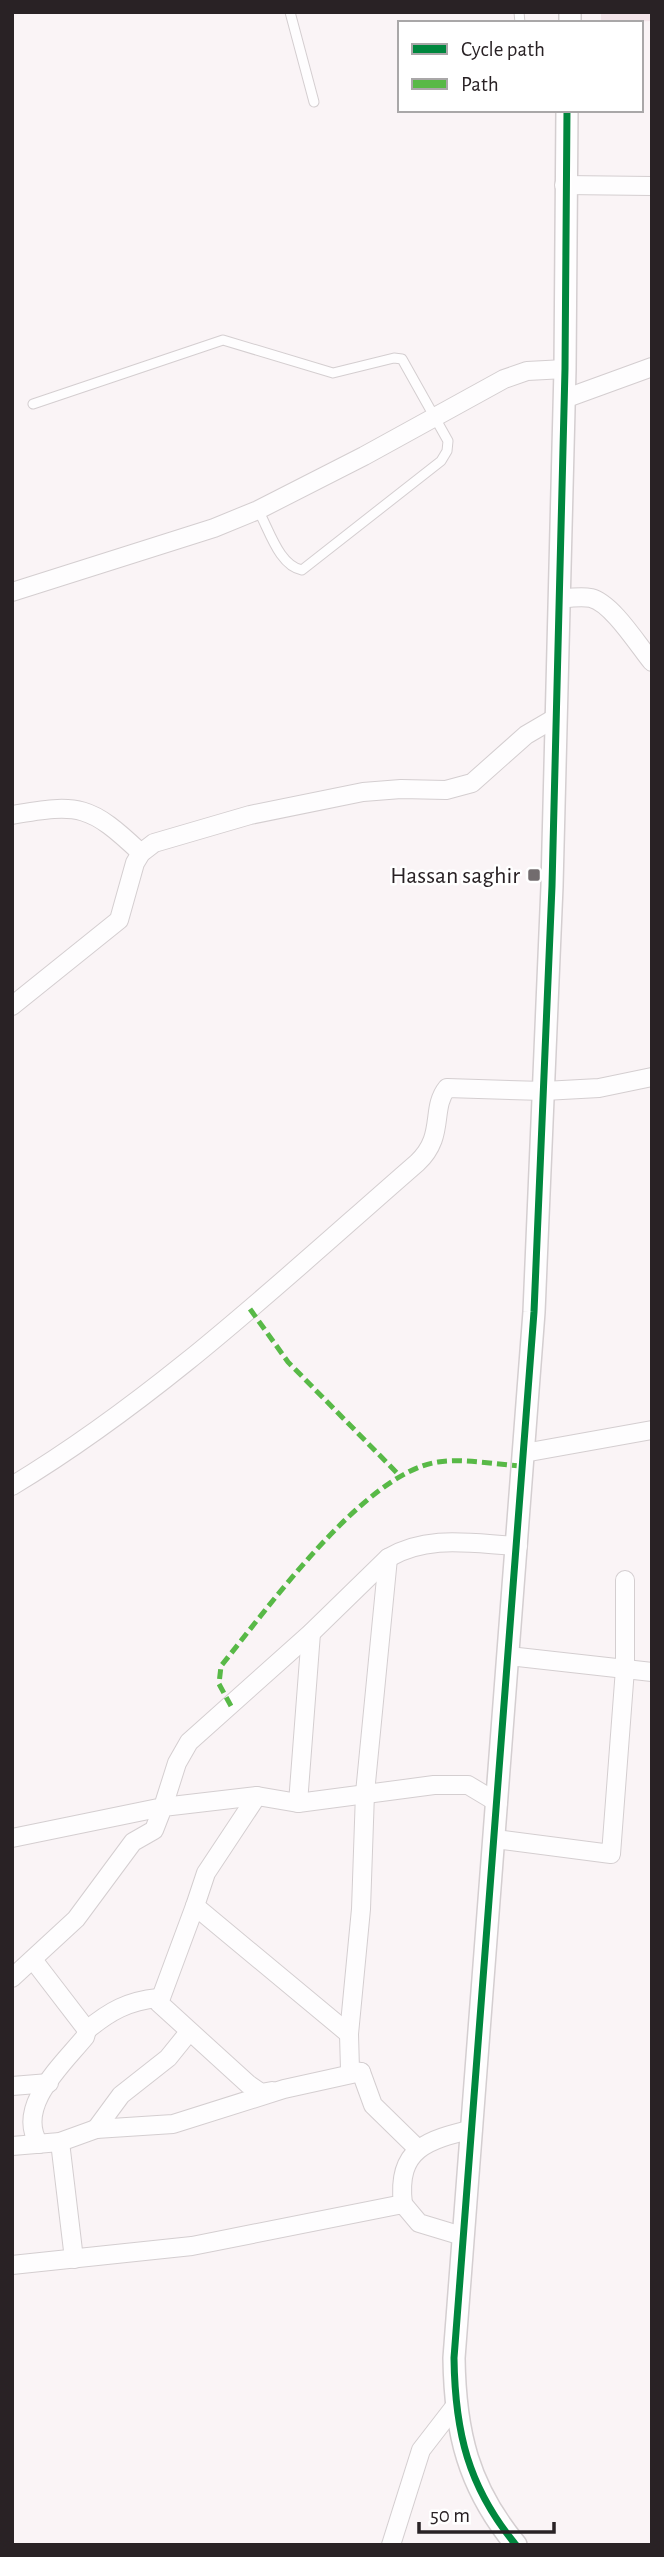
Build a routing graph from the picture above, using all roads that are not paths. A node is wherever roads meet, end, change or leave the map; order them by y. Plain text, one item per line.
1 (290, 12) edge
2 (314, 102) dead end
3 (567, 112) edge
4 (564, 185) junction
5 (652, 186) edge
6 (652, 367) edge
7 (565, 369) junction
8 (564, 399) junction
9 (33, 404) dead end
10 (436, 415) junction
11 (258, 510) junction
12 (12, 592) edge
13 (558, 598) junction
14 (652, 662) edge
15 (555, 718) junction
16 (12, 815) edge
17 (141, 853) junction
18 (12, 1006) edge
19 (652, 1077) edge
20 (544, 1091) junction
21 (652, 1430) edge
22 (524, 1453) junction
23 (12, 1486) edge
24 (518, 1546) junction
25 (388, 1558) junction
26 (625, 1580) dead end
27 (311, 1633) junction
28 (509, 1656) junction
29 (625, 1669) junction
30 (652, 1672) edge
31 (365, 1793) junction
32 (257, 1796) junction
33 (298, 1803) junction
34 (498, 1803) junction
35 (163, 1807) junction
36 (12, 1838) edge
37 (495, 1839) junction
38 (195, 1906) junction
39 (34, 1961) junction
40 (12, 1978) edge
41 (158, 1998) junction
42 (87, 2030) junction
43 (188, 2032) junction
44 (349, 2034) junction
45 (361, 2072) junction
46 (49, 2083) junction
47 (12, 2086) edge
48 (284, 2090) junction
49 (96, 2129) junction
50 (473, 2129) junction
51 (60, 2142) junction
52 (39, 2144) junction
53 (12, 2146) edge
54 (418, 2149) junction
55 (403, 2204) junction
56 (462, 2236) junction
57 (74, 2259) junction
58 (12, 2265) edge
59 (455, 2406) junction
60 (513, 2541) edge
61 (391, 2545) edge

1 - 2 lane
3 - 4 street
4 - 5 street
4 - 7 street
6 - 8 street
7 - 8 street
7 - 10 street
8 - 13 street
9 - 10 lane
10 - 11 street
10 - 11 lane
11 - 12 street
13 - 14 street
13 - 15 street
15 - 17 street
15 - 20 street
16 - 17 street
17 - 18 street
19 - 20 street
20 - 22 street
20 - 23 street
21 - 22 street
22 - 24 street
24 - 25 street
24 - 28 street
25 - 27 street
25 - 31 street
26 - 29 street
27 - 33 street
27 - 35 street
28 - 29 street
28 - 34 street
29 - 30 street
29 - 37 street
31 - 33 street
31 - 34 street
31 - 44 street
32 - 33 street
32 - 35 street
32 - 38 street
34 - 37 street
35 - 36 street
35 - 39 street
37 - 50 street
38 - 41 street
38 - 44 street
39 - 40 street
39 - 42 street
41 - 42 street
41 - 43 street
42 - 46 street
43 - 48 street
43 - 49 street
44 - 45 street
45 - 48 street
45 - 54 street
46 - 47 street
46 - 52 street
48 - 49 street
49 - 51 street
50 - 54 street
50 - 56 street
51 - 52 street
51 - 57 street
52 - 53 street
54 - 55 street
55 - 56 street
55 - 57 street
56 - 59 street
57 - 58 street
59 - 60 street
59 - 61 street

